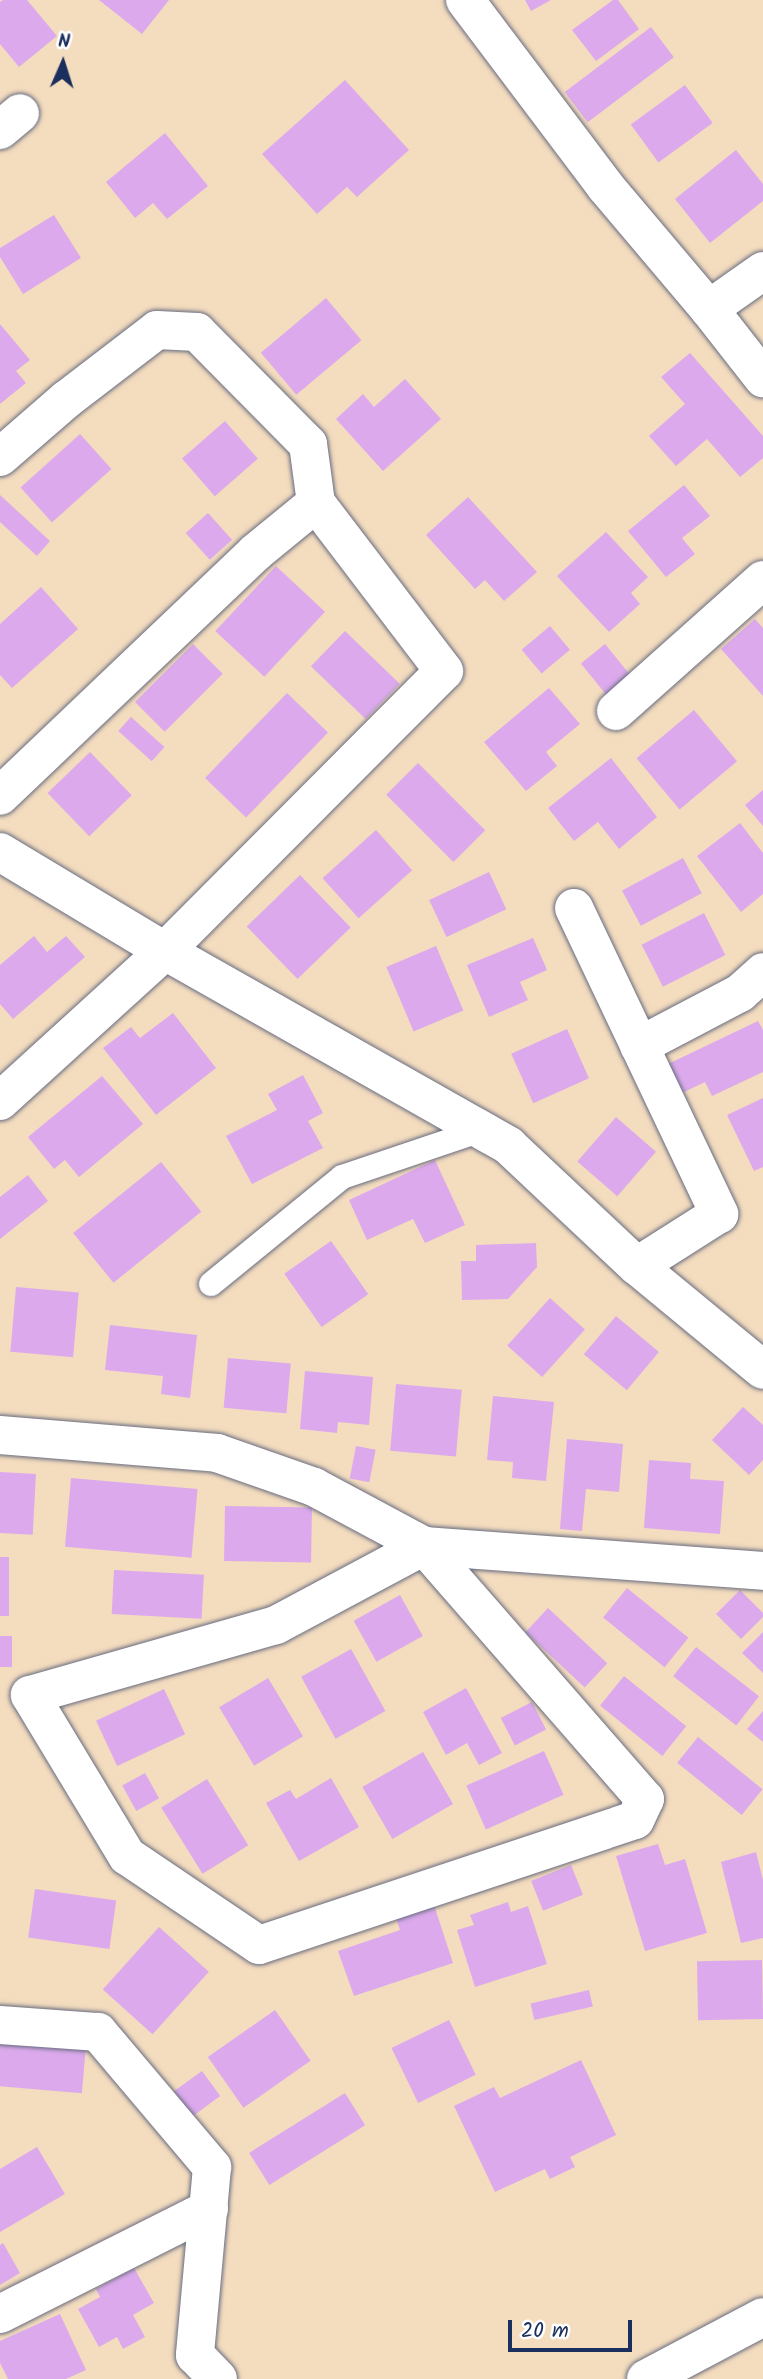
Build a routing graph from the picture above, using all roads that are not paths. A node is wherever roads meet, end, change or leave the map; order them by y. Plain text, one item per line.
1 (465, 0) edge
2 (763, 271) edge
3 (709, 309) junction
4 (763, 377) edge
5 (0, 457) edge
6 (316, 503) junction
7 (763, 580) edge
8 (617, 711) dead end
9 (0, 796) edge
10 (0, 852) edge
11 (574, 908) dead end
12 (165, 951) junction
13 (763, 972) edge
14 (639, 1046) junction
15 (0, 1101) edge
16 (482, 1130) junction
17 (637, 1266) junction
18 (211, 1284) dead end
19 (763, 1370) edge
20 (0, 1435) edge
21 (424, 1546) junction
22 (763, 1571) edge
23 (0, 2025) edge
24 (209, 2209) junction
25 (0, 2314) edge
26 (763, 2317) edge
27 (218, 2379) edge
28 (646, 2379) edge

1 - 3 street
2 - 3 street
3 - 4 street
5 - 6 street
6 - 9 street
6 - 12 street
7 - 8 street
10 - 12 street
11 - 14 street
12 - 15 street
12 - 16 street
13 - 14 street
14 - 17 street
16 - 17 street
16 - 18 lane
17 - 19 street
20 - 21 street
21 - 21 street
21 - 22 street
23 - 24 street
24 - 25 street
24 - 27 street
26 - 28 street

